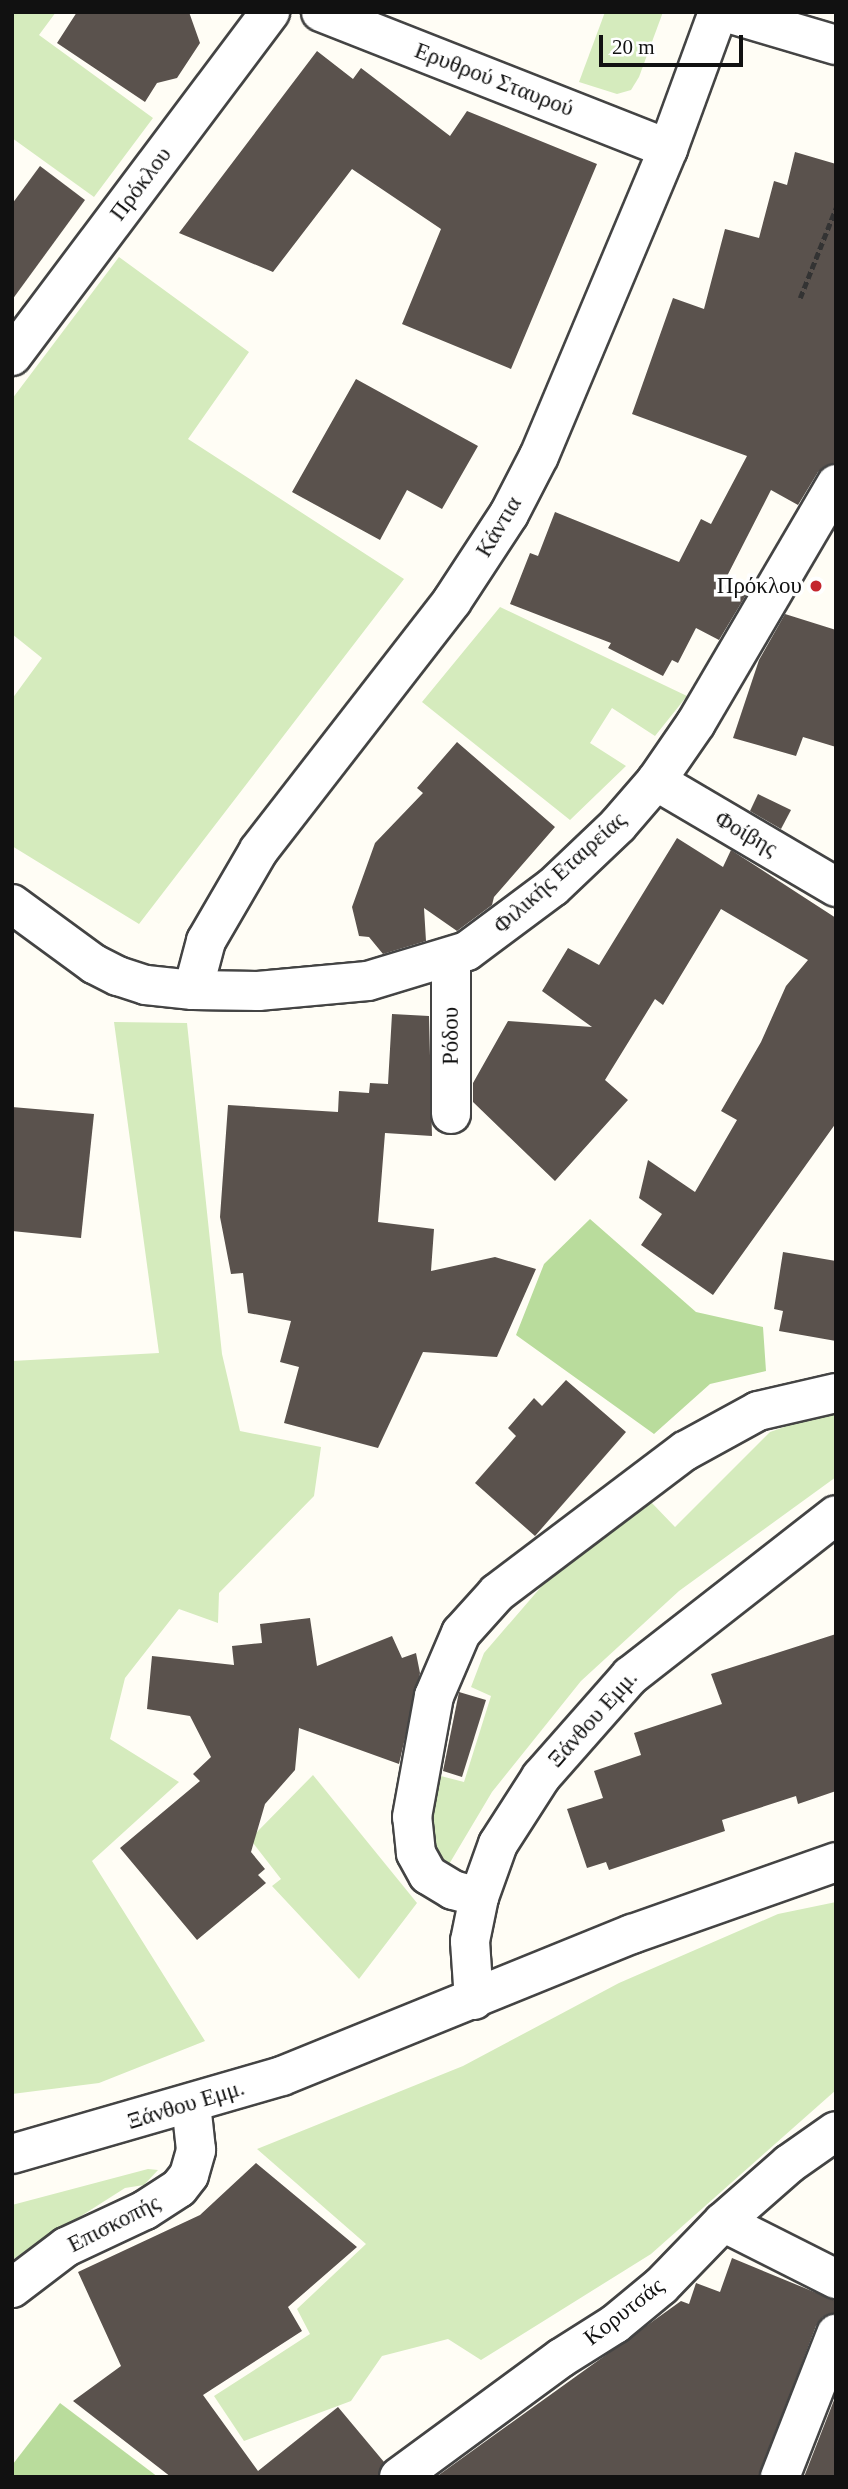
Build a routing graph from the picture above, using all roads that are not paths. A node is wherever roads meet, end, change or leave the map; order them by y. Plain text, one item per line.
1 (270, 12) edge
2 (321, 12) edge
3 (718, 12) edge
4 (724, 12) edge
5 (836, 45) edge
6 (668, 149) junction
7 (12, 356) edge
8 (836, 484) edge
9 (656, 782) junction
10 (836, 887) edge
11 (12, 904) edge
12 (451, 958) junction
13 (193, 990) junction
14 (452, 1114) dead end
15 (836, 1393) edge
16 (836, 1515) edge
17 (836, 1862) edge
18 (479, 1897) junction
19 (474, 2000) junction
20 (191, 2104) junction
21 (836, 2131) edge
22 (12, 2154) edge
23 (723, 2222) junction
24 (836, 2279) edge
25 (12, 2288) edge
26 (836, 2334) edge
27 (399, 2477) edge
28 (780, 2477) edge

1 - 7 street, Πρόκλου
2 - 6 street, Ερυθρού Σταυρού
3 - 6 street, Κάντια
4 - 5 street
6 - 13 street, Κάντια
8 - 9 street, Φιλικής Εταιρείας
9 - 10 street, Φοίβης
9 - 12 street, Φιλικής Εταιρείας
11 - 13 street, Φιλικής Εταιρείας
12 - 13 street, Φιλικής Εταιρείας
12 - 14 street, Ρόδου
15 - 18 street
16 - 18 street, Ξάνθου Εμμ.
17 - 19 street, Ξάνθου Εμμ.
18 - 19 street, Ξάνθου Εμμ.
19 - 20 street, Ξάνθου Εμμ.
20 - 22 street, Ξάνθου Εμμ.
20 - 25 street, Επισκοπής
21 - 23 street, Κορυτσάς
23 - 24 street
23 - 27 street, Κορυτσάς
26 - 28 street

